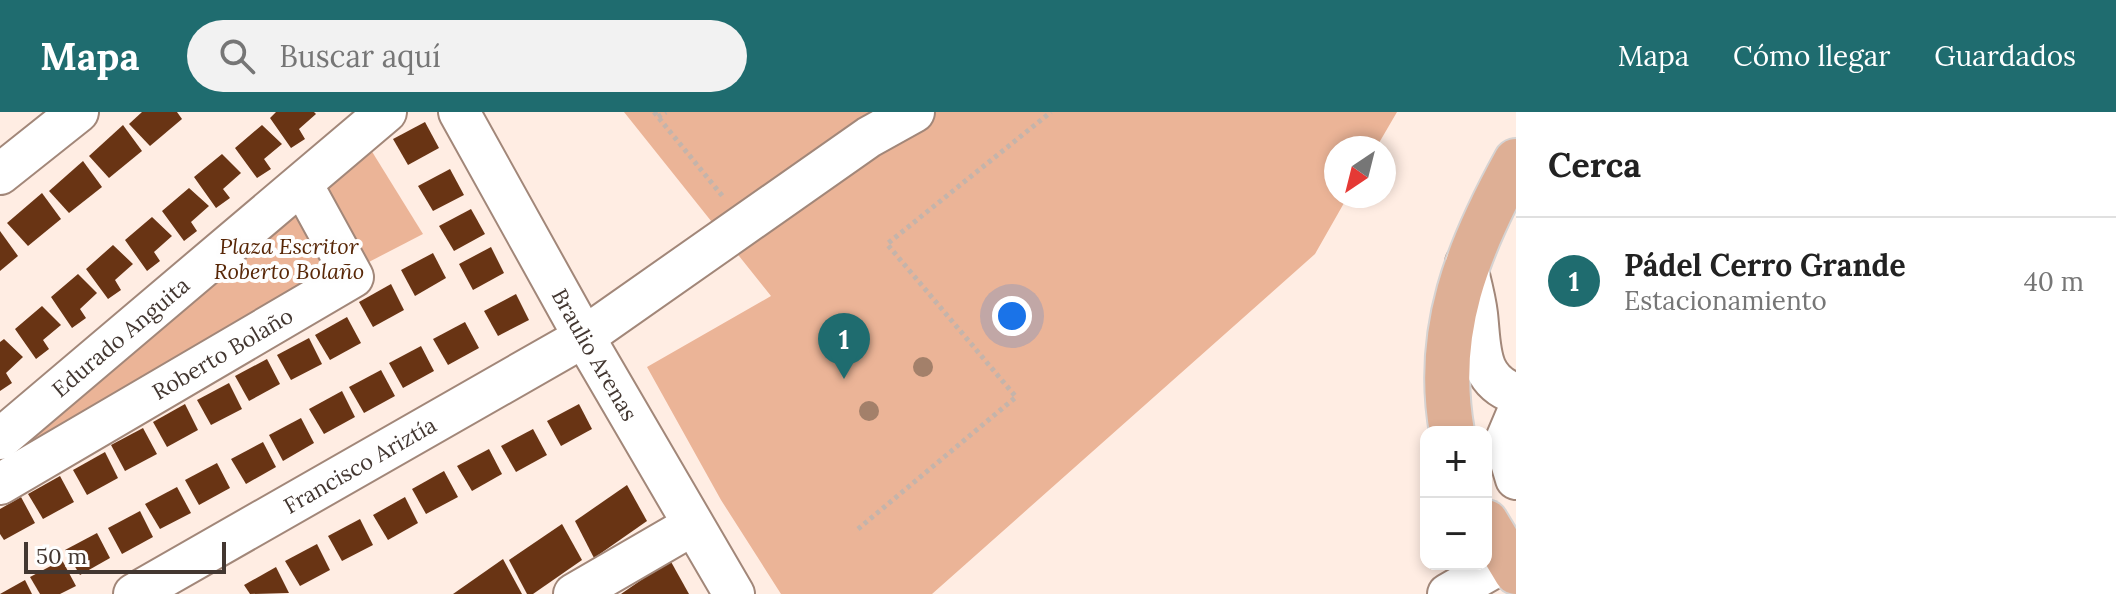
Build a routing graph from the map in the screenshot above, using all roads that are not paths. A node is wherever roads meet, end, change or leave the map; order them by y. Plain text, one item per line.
1 (78, 112) edge
2 (386, 112) edge
3 (459, 112) edge
4 (914, 112) edge
5 (7, 154) edge
6 (1516, 161) edge
7 (302, 184) junction
8 (1466, 263) junction
9 (584, 337) junction
10 (1516, 394) edge
11 (1516, 416) edge
12 (1452, 426) edge
13 (0, 439) edge
14 (1515, 475) edge
15 (0, 484) edge
16 (693, 525) junction
17 (1492, 533) edge
18 (1511, 566) edge
19 (134, 594) edge
20 (574, 594) edge
21 (734, 594) edge
22 (1448, 594) edge

1 - 5 street
2 - 7 street, Edurado Anguita
3 - 9 street, Braulio Arenas
4 - 9 street, Francisco Ariztía
6 - 8 main road
7 - 13 street, Edurado Anguita
7 - 15 street, Roberto Bolaño
8 - 10 street
8 - 12 main road
9 - 16 street, Braulio Arenas
9 - 19 street, Francisco Ariztía
11 - 14 street
16 - 20 street
16 - 21 street, Braulio Arenas
17 - 18 main road
18 - 22 street

